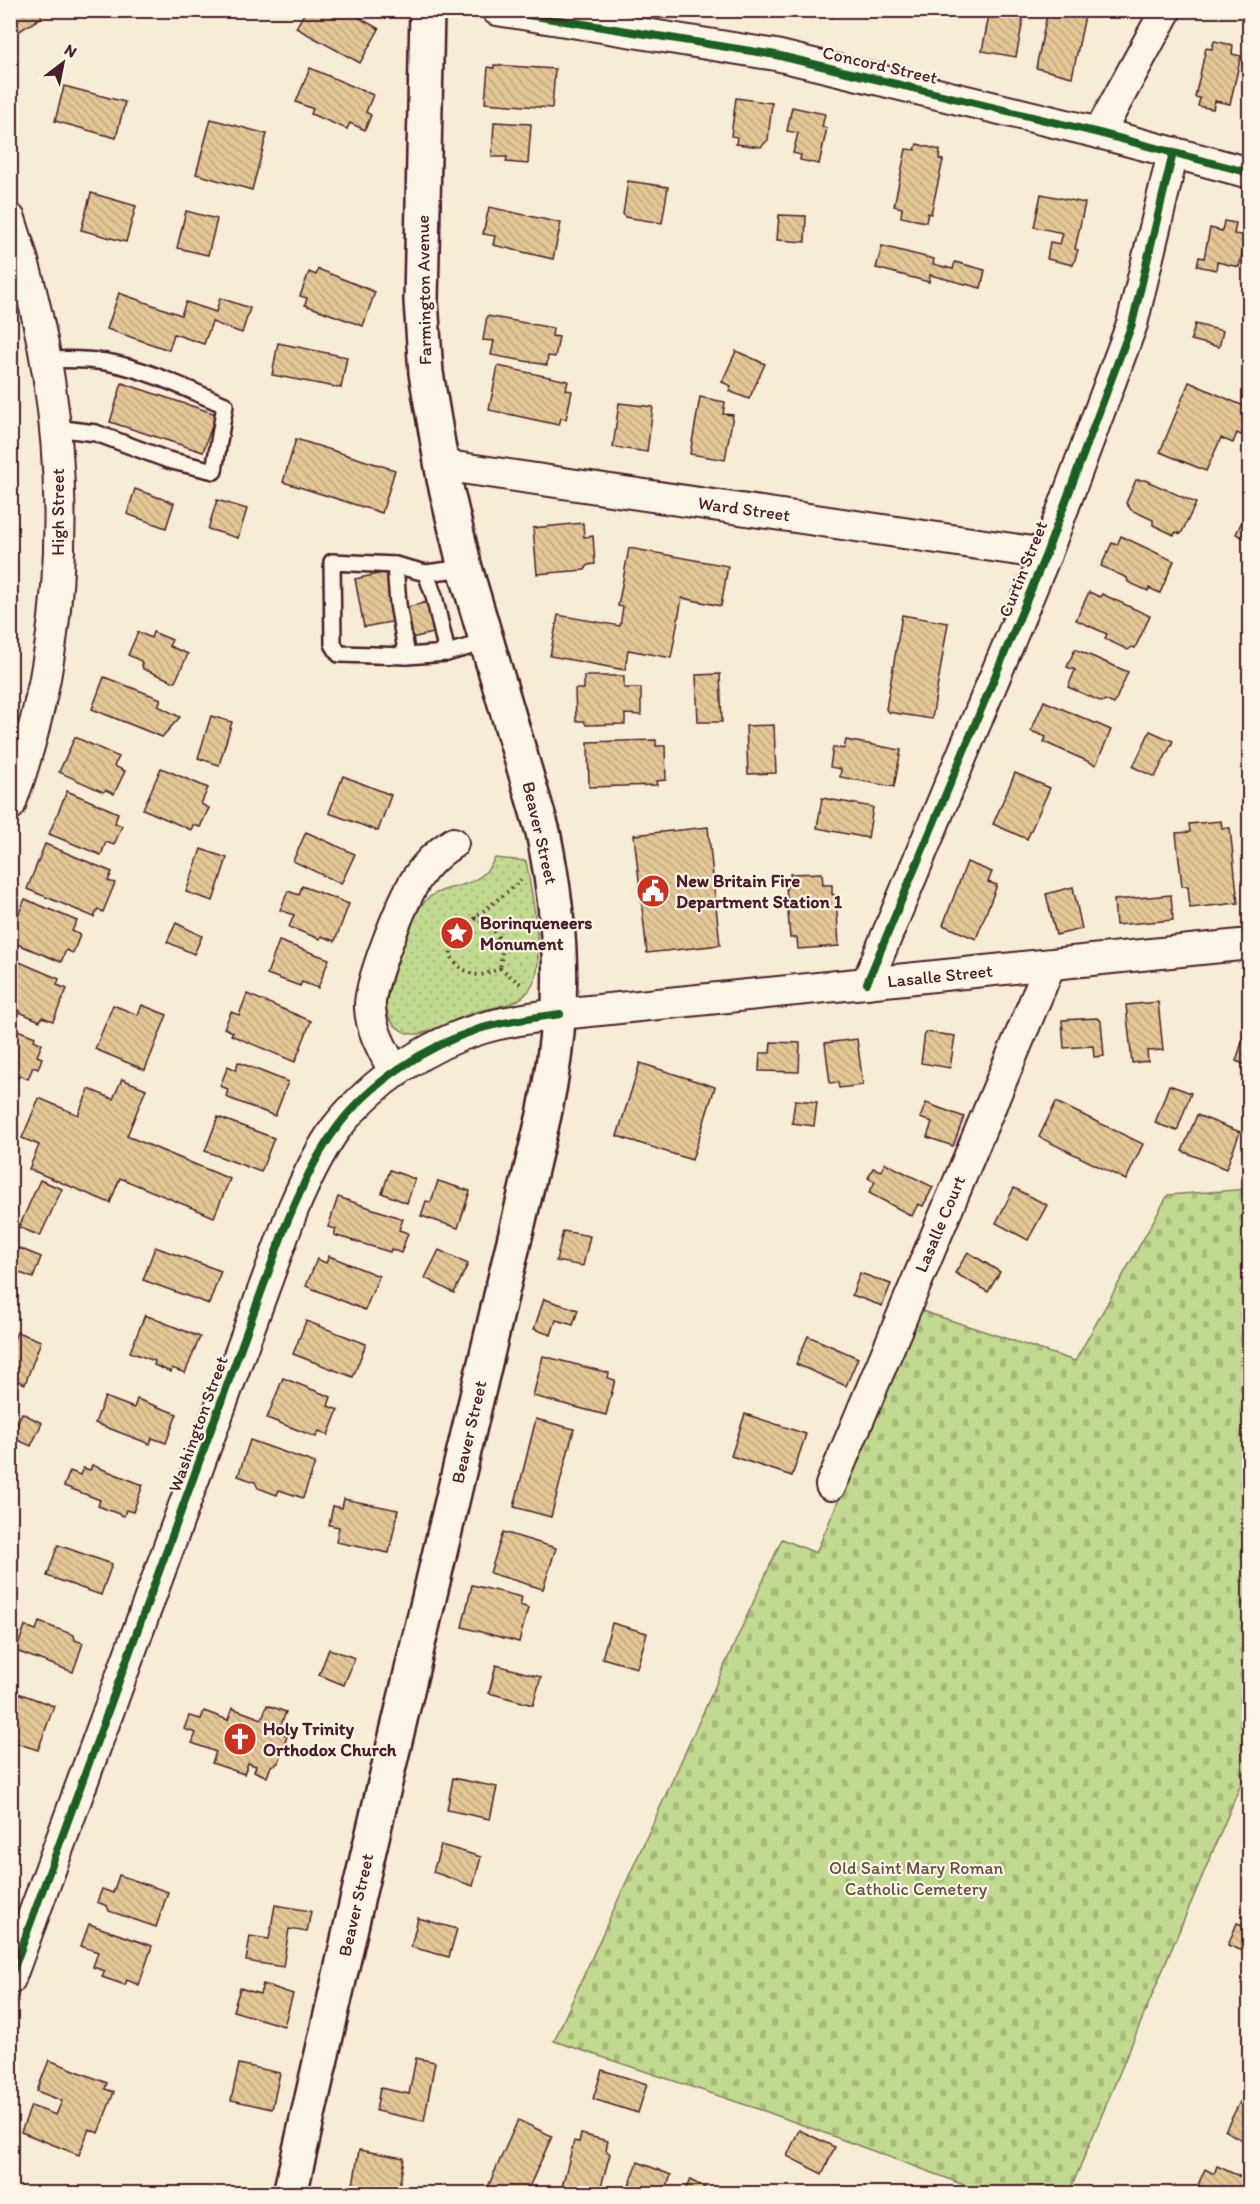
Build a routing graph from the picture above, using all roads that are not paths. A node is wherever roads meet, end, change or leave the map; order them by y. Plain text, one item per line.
1 (427, 10) edge
2 (497, 10) edge
3 (1166, 10) edge
4 (1099, 133) junction
5 (1173, 153) junction
6 (1250, 173) edge
7 (10, 219) edge
8 (46, 360) junction
9 (55, 428) junction
10 (441, 465) junction
11 (1046, 554) junction
12 (395, 566) junction
13 (465, 567) junction
14 (426, 573) junction
15 (447, 652) junction
16 (490, 656) junction
17 (407, 657) junction
18 (10, 805) edge
19 (453, 843) dead end
20 (1250, 944) edge
21 (1050, 964) junction
22 (867, 983) junction
23 (560, 1014) junction
24 (394, 1073) junction
25 (831, 1485) dead end
26 (10, 1979) edge
27 (290, 2193) edge

1 - 10 main road, Farmington Avenue
2 - 4 street, Concord Street
3 - 4 street
4 - 5 street, Concord Street
5 - 6 street, Concord Street
5 - 11 street, Curtin Street
7 - 8 street, High Street
8 - 9 street, High Street
8 - 9 lane
9 - 18 street, High Street
10 - 11 street, Ward Street
10 - 13 main road, Farmington Avenue
11 - 22 street, Curtin Street
12 - 14 lane
12 - 17 lane
12 - 17 lane
13 - 14 lane
13 - 16 main road, Farmington Avenue
14 - 15 lane
15 - 16 lane
15 - 17 lane
16 - 23 main road, Beaver Street
19 - 24 street
20 - 21 street, Lasalle Street
21 - 22 street, Lasalle Street
21 - 25 street, Lasalle Court
22 - 23 street, Lasalle Street
23 - 24 street, Washington Street
23 - 27 main road, Beaver Street
24 - 26 street, Washington Street

